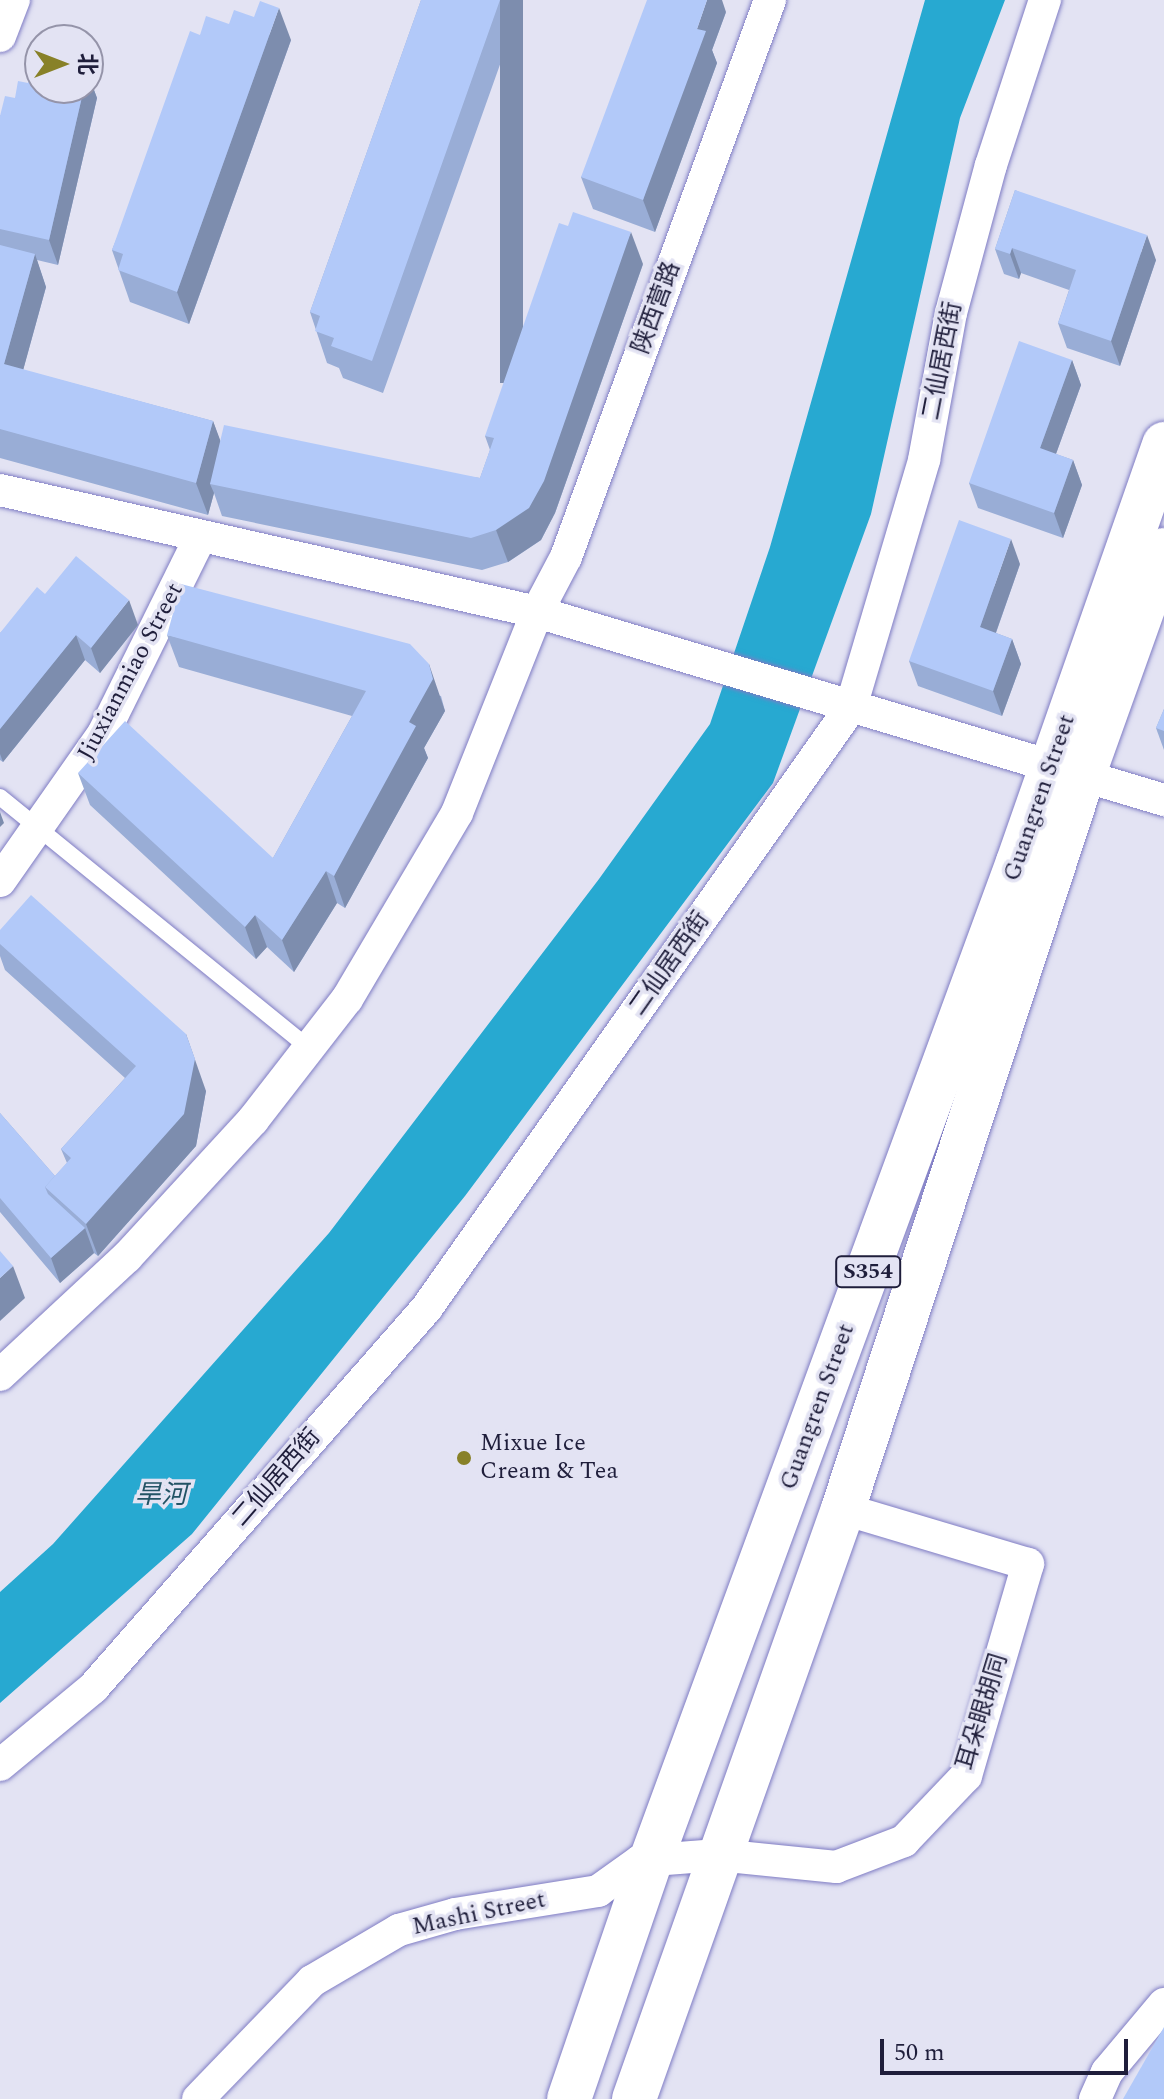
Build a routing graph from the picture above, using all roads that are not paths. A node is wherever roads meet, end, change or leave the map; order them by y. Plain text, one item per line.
1 (14, 0) edge
2 (770, 0) edge
3 (1045, 0) edge
4 (0, 36) edge
5 (1164, 444) edge
6 (0, 490) edge
7 (200, 538) junction
8 (1164, 550) edge
9 (1156, 595) edge
10 (537, 612) junction
11 (851, 707) junction
12 (1068, 771) junction
13 (0, 797) edge
14 (1164, 800) edge
15 (40, 830) junction
16 (0, 881) edge
17 (309, 1048) junction
18 (0, 1375) edge
19 (843, 1509) junction
20 (0, 1765) edge
21 (718, 1855) junction
22 (651, 1860) junction
23 (1164, 2004) edge
24 (198, 2099) edge
25 (569, 2099) edge
26 (634, 2099) edge
27 (1095, 2099) edge

1 - 4 street
2 - 10 street, 陕西营路
3 - 11 street, 二仙居西街
5 - 12 main road, Guangren Street / S354
6 - 7 street
7 - 10 street
7 - 15 street, Jiuxianmiao Street
8 - 9 main road, Guangren Street / S354
9 - 12 main road, Guangren Street / S354
10 - 11 street
10 - 17 street, 陕西营路
11 - 12 street
11 - 20 street, 二仙居西街
12 - 14 street
12 - 19 main road, Guangren Street / S354
12 - 22 main road, Guangren Street / S354
13 - 15 lane
15 - 16 street, Jiuxianmiao Street
15 - 17 lane
17 - 18 street, 陕西营路
19 - 21 main road, Guangren Street / S354
19 - 21 street, 耳朵眼胡同
21 - 22 street, Mashi Street
21 - 26 main road, Guangren Street / S354
22 - 24 street, Mashi Street
22 - 25 main road, Guangren Street / S354
23 - 27 street

